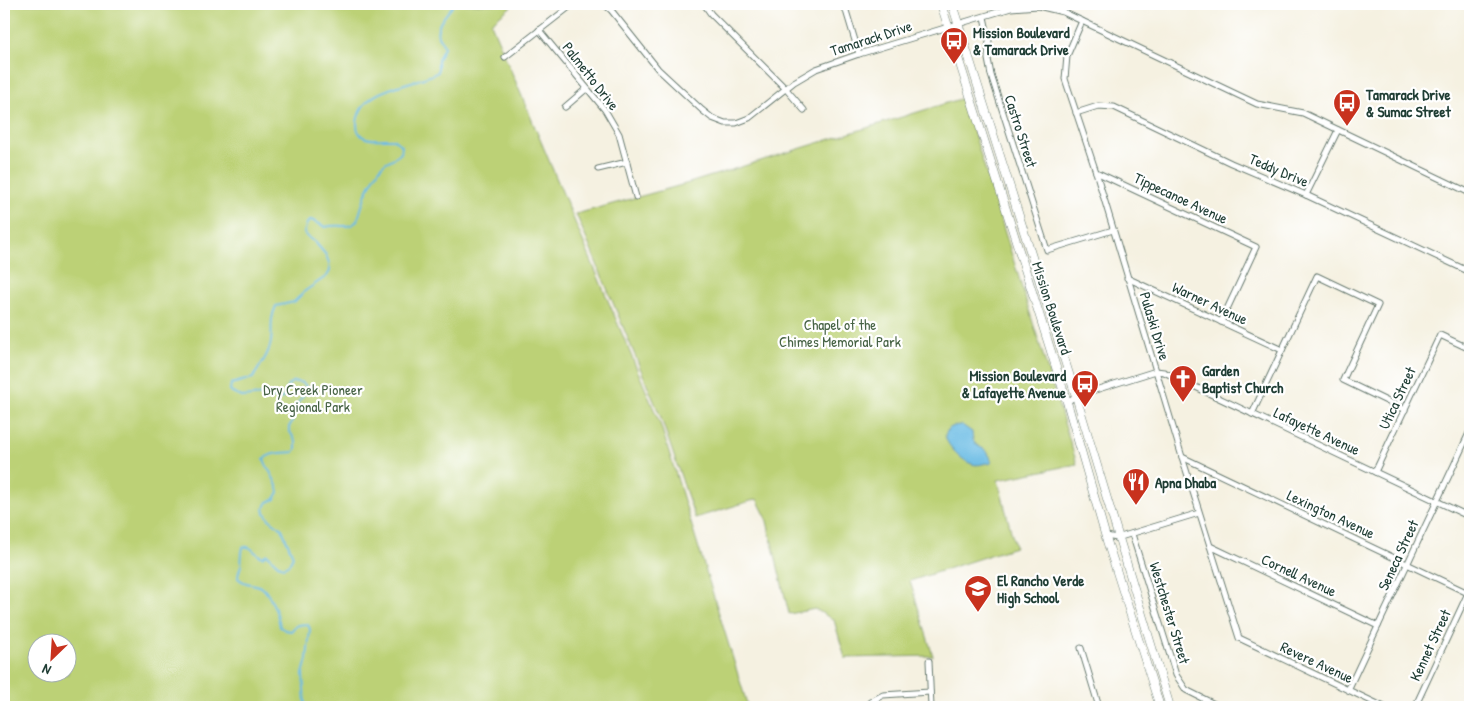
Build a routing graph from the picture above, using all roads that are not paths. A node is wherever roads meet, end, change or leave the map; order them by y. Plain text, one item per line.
1 (572, 4) edge
2 (604, 4) edge
3 (704, 4) edge
4 (844, 4) edge
5 (941, 4) edge
6 (952, 4) edge
7 (1038, 5) edge
8 (984, 17) junction
9 (1082, 21) junction
10 (958, 25) junction
11 (948, 28) junction
12 (539, 30) junction
13 (859, 54) junction
14 (504, 57) dead end
15 (586, 89) junction
16 (786, 89) junction
17 (565, 107) dead end
18 (804, 110) dead end
19 (1076, 113) junction
20 (1338, 130) junction
21 (627, 162) junction
22 (598, 169) dead end
23 (1096, 172) junction
24 (1470, 192) edge
25 (1306, 195) junction
26 (636, 197) dead end
27 (1113, 230) junction
28 (1470, 272) edge
29 (1127, 278) junction
30 (1221, 322) junction
31 (1470, 349) edge
32 (1282, 350) junction
33 (1156, 371) junction
34 (1076, 396) junction
35 (1067, 402) junction
36 (1405, 410) junction
37 (1252, 414) junction
38 (1470, 431) edge
39 (1182, 457) junction
40 (1375, 472) junction
41 (1437, 502) junction
42 (1199, 512) junction
43 (1470, 517) edge
44 (1132, 534) junction
45 (1106, 536) junction
46 (1118, 538) junction
47 (1210, 546) junction
48 (1406, 564) junction
49 (1469, 593) edge
50 (1378, 626) junction
51 (1239, 638) joint
52 (1081, 648) dead end
53 (929, 661) dead end
54 (1348, 690) junction
55 (930, 692) junction
56 (868, 707) edge
57 (931, 707) edge
58 (1099, 707) edge
59 (1160, 707) edge
60 (1170, 707) edge
61 (1220, 707) edge
62 (1384, 707) edge
63 (1415, 707) edge

1 - 12 street
2 - 16 street, Tamarack Drive
3 - 16 street
4 - 13 street
5 - 11 main road, Mission Boulevard
6 - 10 main road, Mission Boulevard
7 - 8 street, Tamarack Drive
7 - 9 street, Tamarack Drive
8 - 10 street, Tamarack Drive
8 - 27 street, Castro Street
9 - 19 street, Pulaski Drive
9 - 20 street, Tamarack Drive
10 - 11 street, Tamarack Drive
10 - 34 main road, Mission Boulevard
11 - 13 street, Tamarack Drive
11 - 35 main road, Mission Boulevard
12 - 14 street
12 - 15 street, Palmetto Drive
13 - 16 street, Tamarack Drive
15 - 17 street
15 - 21 street, Palmetto Drive
16 - 18 street
19 - 23 street, Pulaski Drive
19 - 25 street, Teddy Drive
20 - 24 street, Tamarack Drive
20 - 25 street
21 - 22 street
21 - 26 street, Palmetto Drive
23 - 27 street, Pulaski Drive
23 - 30 street, Tippecanoe Avenue
25 - 28 street, Teddy Drive
27 - 29 street, Pulaski Drive
29 - 30 street, Warner Avenue
29 - 33 street, Pulaski Drive
30 - 32 street, Warner Avenue
31 - 36 street, Utica Street
32 - 36 street
32 - 37 street
33 - 34 street
33 - 37 street, Lafayette Avenue
33 - 39 street, Pulaski Drive
34 - 35 street
34 - 46 main road, Mission Boulevard
35 - 45 main road, Mission Boulevard
36 - 40 street, Utica Street
37 - 40 street, Lafayette Avenue
38 - 41 street, Seneca Street
39 - 42 street, Pulaski Drive
39 - 48 street, Lexington Avenue
40 - 41 street, Lafayette Avenue
41 - 43 street, Lafayette Avenue
41 - 48 street, Seneca Street
42 - 44 street
42 - 47 street, Pulaski Drive
44 - 46 street
44 - 61 street, Westchester Street
45 - 46 street
45 - 59 main road, Mission Boulevard
46 - 60 main road, Mission Boulevard
47 - 50 street, Cornell Avenue
47 - 51 street, Pulaski Drive
48 - 49 street, Lexington Avenue
48 - 50 street, Seneca Street
49 - 63 street, Kennet Street
50 - 54 street, Seneca Street
51 - 54 street, Revere Avenue
52 - 58 street
53 - 55 street
54 - 62 street, Revere Avenue
55 - 56 street
55 - 57 street

